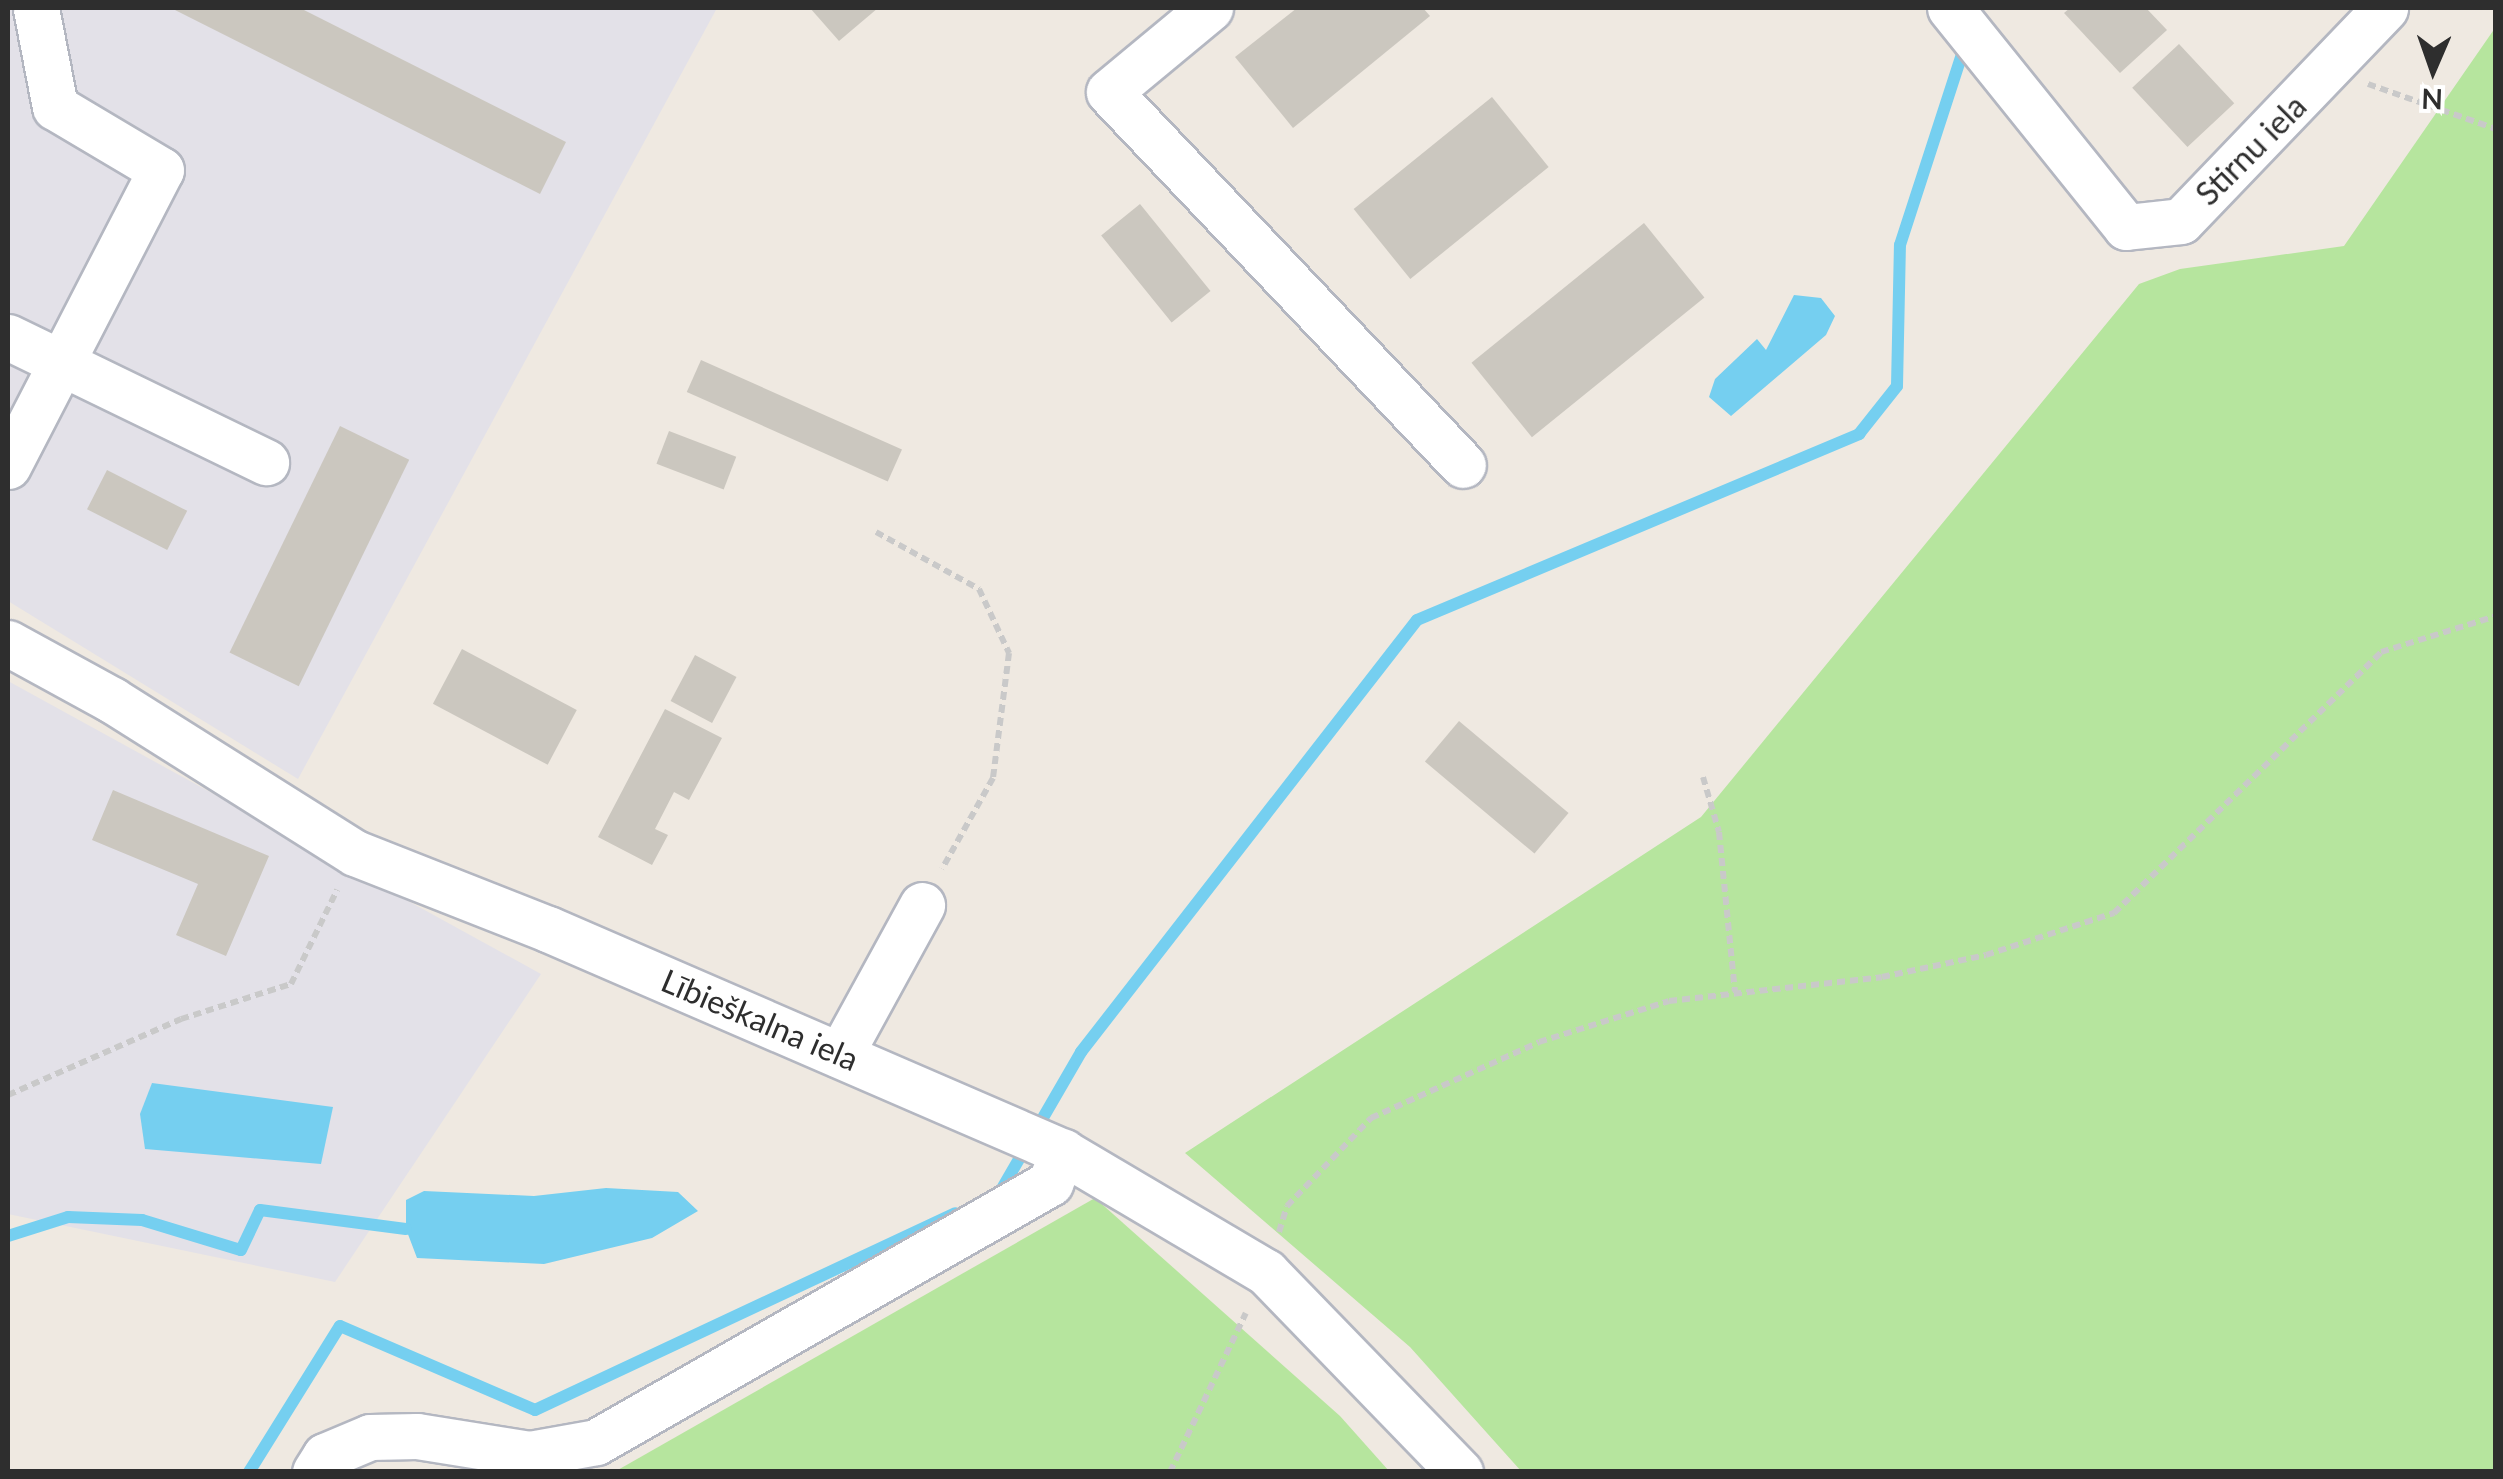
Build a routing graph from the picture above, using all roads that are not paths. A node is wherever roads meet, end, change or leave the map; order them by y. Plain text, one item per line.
1 (36, 8) edge
2 (1210, 8) edge
3 (1950, 8) edge
4 (2385, 8) edge
5 (8, 338) edge
6 (60, 364) junction
7 (266, 462) dead end
8 (1463, 465) dead end
9 (8, 466) edge
10 (8, 644) edge
11 (922, 906) road end
12 (840, 1055) junction
13 (1063, 1152) junction
14 (315, 1472) edge
15 (1460, 1472) edge

1 - 6 street
2 - 8 street
3 - 4 street, Stirnu iela
5 - 6 street
6 - 7 street
6 - 9 street
10 - 12 street, Lībieškalna iela
11 - 12 street
12 - 13 street, Lībieškalna iela
13 - 14 street
13 - 15 street, Lībieškalna iela

